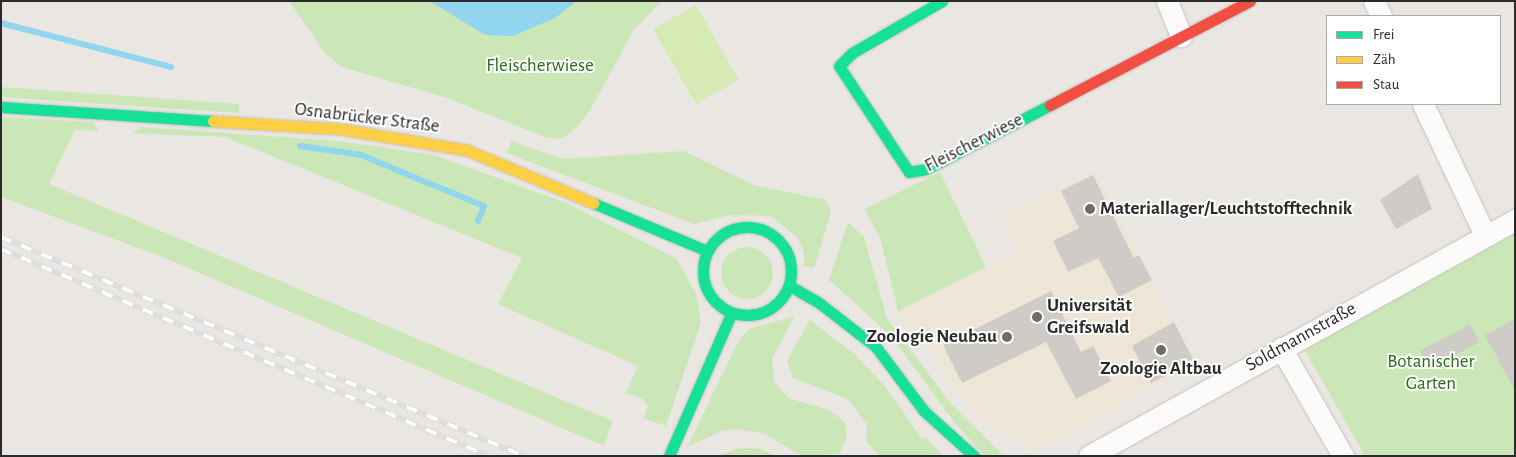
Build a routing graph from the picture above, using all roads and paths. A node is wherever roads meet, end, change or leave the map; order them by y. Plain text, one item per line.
1 (942, 1) edge
2 (1167, 1) edge
3 (1250, 1) edge
4 (1374, 1) edge
5 (1381, 15) edge
6 (1181, 36) junction
7 (1423, 105) edge
8 (1, 107) edge
9 (1515, 220) edge
10 (1485, 235) junction
11 (707, 251) junction
12 (790, 286) junction
13 (731, 314) junction
14 (1281, 348) junction
15 (669, 456) edge
16 (974, 456) edge
17 (1089, 456) edge
18 (1343, 456) edge

1 - 6 main road, Fleischerwiese
2 - 6 street
3 - 6 main road, Fleischerwiese
4 - 5 street
7 - 10 street
8 - 11 main road, Osnabrücker Straße
9 - 10 street, Soldmannstraße
10 - 14 street, Soldmannstraße
11 - 12 main road
11 - 13 main road
12 - 13 main road
12 - 16 main road
13 - 15 main road
14 - 17 street, Soldmannstraße
14 - 18 street

